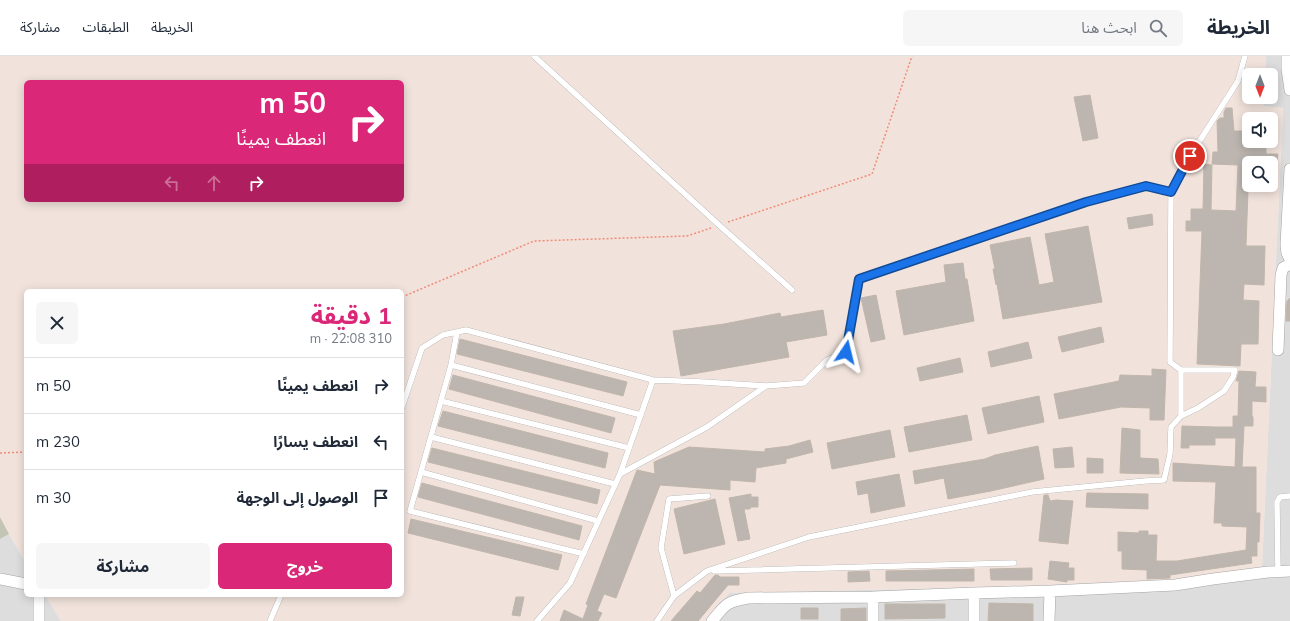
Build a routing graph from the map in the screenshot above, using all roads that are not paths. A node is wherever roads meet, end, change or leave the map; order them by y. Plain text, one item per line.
1 (534, 56) edge
2 (1245, 56) edge
3 (1288, 57) edge
4 (1290, 90) edge
5 (1290, 169) edge
6 (1171, 192) junction
7 (1290, 259) edge
8 (1290, 264) edge
9 (792, 290) dead end
10 (457, 332) junction
11 (1278, 350) dead end
12 (451, 365) junction
13 (1181, 370) junction
14 (653, 380) junction
15 (766, 386) junction
16 (404, 401) edge
17 (441, 401) junction
18 (641, 415) junction
19 (1181, 416) junction
20 (431, 437) junction
21 (629, 448) junction
22 (421, 472) junction
23 (620, 474) junction
24 (615, 484) junction
25 (708, 496) dead end
26 (1290, 496) edge
27 (598, 522) junction
28 (584, 554) junction
29 (1014, 563) dead end
30 (707, 571) junction
31 (1290, 571) edge
32 (1278, 572) junction
33 (0, 579) edge
34 (24, 584) edge
35 (1050, 591) junction
36 (974, 592) junction
37 (674, 596) junction
38 (39, 597) edge
39 (280, 597) edge
40 (873, 597) junction
41 (39, 621) edge
42 (270, 621) edge
43 (537, 621) edge
44 (657, 621) edge
45 (712, 621) edge
46 (873, 621) edge
47 (974, 621) edge
48 (1049, 621) edge

1 - 9 lane
2 - 6 lane
3 - 4 street
5 - 7 street
6 - 13 lane
6 - 15 lane
8 - 11 street
10 - 12 lane
10 - 14 lane
10 - 16 lane
12 - 17 lane
12 - 18 lane
13 - 19 lane
13 - 19 lane
14 - 15 lane
14 - 18 lane
15 - 23 lane
17 - 20 lane
17 - 21 lane
18 - 21 lane
19 - 30 lane
20 - 22 lane
20 - 24 lane
21 - 23 lane
22 - 27 lane
22 - 28 lane
23 - 24 lane
24 - 27 lane
25 - 37 lane
26 - 32 lane
27 - 28 lane
28 - 43 lane
29 - 30 lane
30 - 37 lane
31 - 32 street
32 - 35 street
33 - 34 street
35 - 36 street
35 - 48 street
36 - 40 street
36 - 47 street
37 - 44 lane
38 - 41 street
39 - 42 lane
40 - 45 street
40 - 46 street

